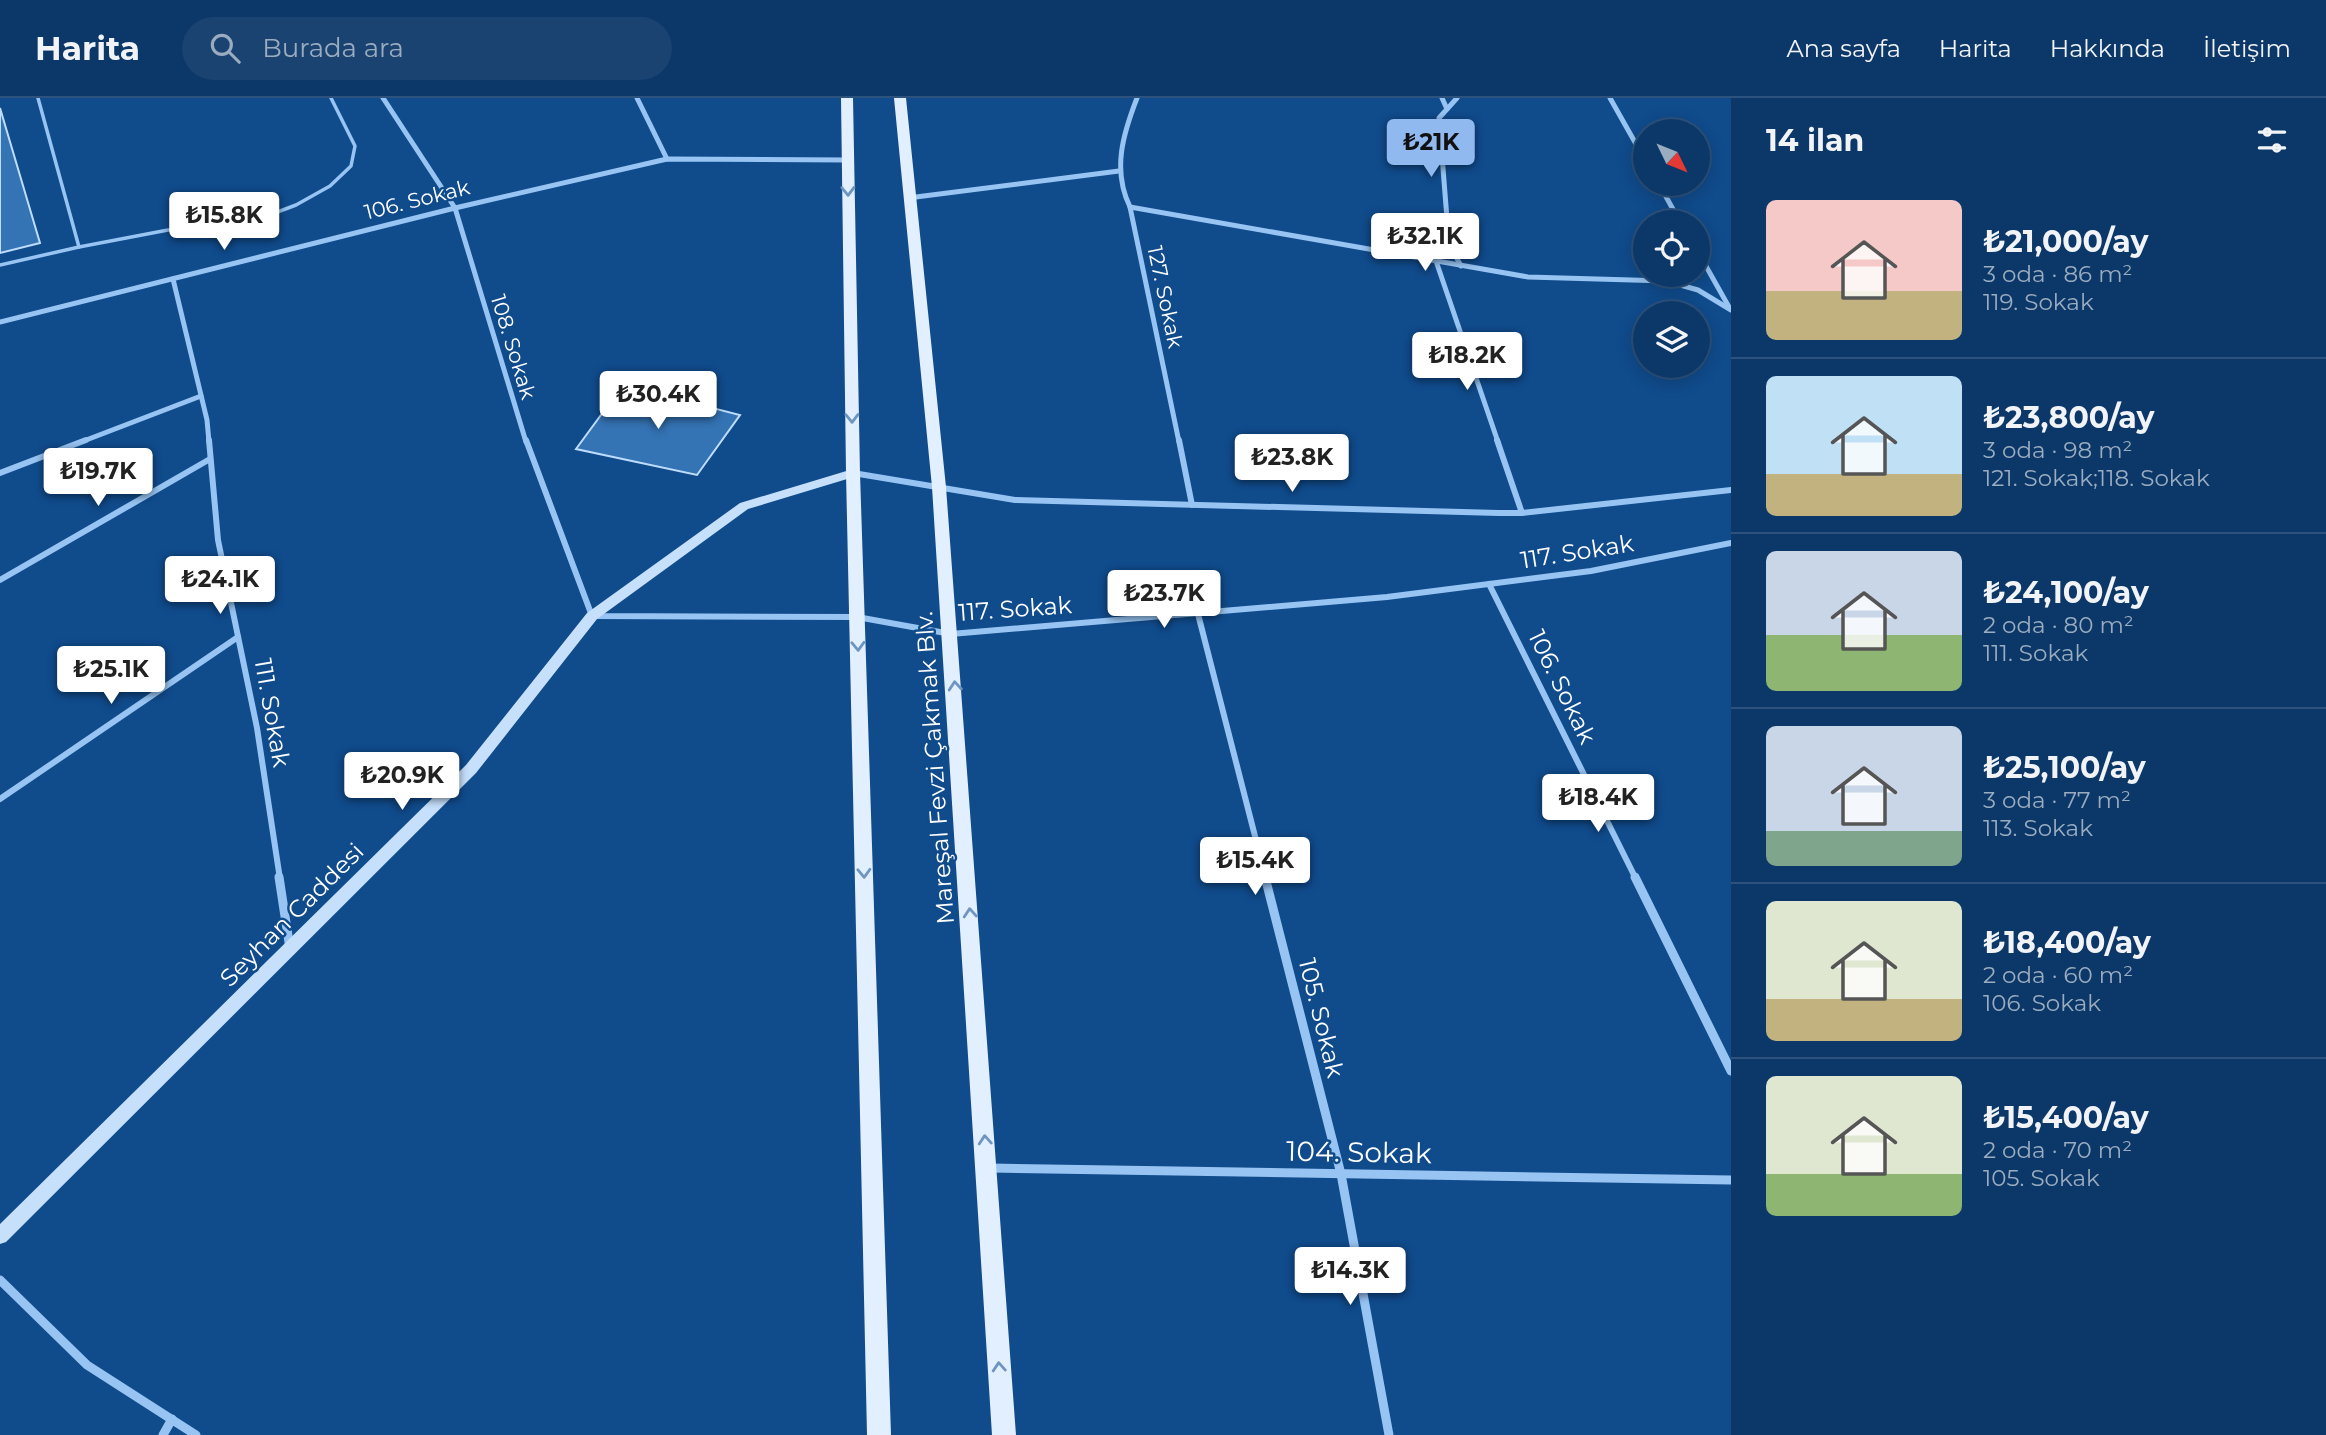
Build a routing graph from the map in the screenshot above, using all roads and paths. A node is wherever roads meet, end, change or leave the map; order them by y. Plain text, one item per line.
1 (38, 98) edge
2 (331, 98) edge
3 (383, 98) edge
4 (637, 98) edge
5 (847, 98) edge
6 (900, 98) edge
7 (1137, 98) edge
8 (1442, 98) edge
9 (1457, 98) edge
10 (1610, 98) edge
11 (1447, 109) junction
12 (1633, 139) edge
13 (667, 159) junction
14 (848, 160) junction
15 (1119, 171) junction
16 (907, 198) junction
17 (1130, 207) junction
18 (455, 208) junction
19 (79, 247) junction
20 (1436, 261) junction
21 (0, 265) edge
22 (1461, 266) junction
23 (1710, 273) edge
24 (173, 279) junction
25 (1730, 309) edge
26 (0, 322) edge
27 (201, 396) junction
28 (210, 459) junction
29 (0, 473) edge
30 (853, 473) junction
31 (939, 488) junction
32 (1731, 490) edge
33 (1192, 505) junction
34 (1522, 513) junction
35 (1731, 543) edge
36 (0, 580) edge
37 (1489, 584) junction
38 (1198, 614) junction
39 (592, 616) junction
40 (857, 617) junction
41 (951, 634) junction
42 (238, 637) junction
43 (0, 799) edge
44 (290, 949) junction
45 (1731, 1072) edge
46 (987, 1168) junction
47 (1340, 1174) junction
48 (1731, 1180) edge
49 (0, 1236) edge
50 (0, 1280) edge
51 (172, 1419) junction
52 (163, 1435) edge
53 (196, 1435) edge
54 (879, 1435) edge
55 (1004, 1435) edge
56 (1389, 1435) edge

1 - 19 lane
2 - 19 lane
3 - 18 street, 108. Sokak
4 - 13 street
5 - 14 main road
6 - 16 main road, Mareşal Fevzi Çakmak Blv.
7 - 15 street, 127. Sokak
8 - 11 street
9 - 11 street
10 - 12 street
11 - 22 street
13 - 14 street, 106. Sokak
13 - 18 street, 106. Sokak
14 -> 30 main road
15 - 16 street
15 - 17 street, 127. Sokak
16 - 31 main road, Mareşal Fevzi Çakmak Blv.
17 - 20 street
17 - 33 street, 127. Sokak
18 - 24 street, 106. Sokak
18 - 39 street, 108. Sokak
19 - 21 lane
20 - 22 street
20 - 34 street
22 - 25 street
23 - 25 street
24 - 26 street, 106. Sokak
24 - 27 street, 111. Sokak
27 - 28 street, 111. Sokak
27 - 29 street
28 - 36 street
28 - 42 street, 111. Sokak
30 - 31 street
30 - 39 main road, Seyhan Caddesi
30 - 40 main road
31 - 33 street
31 - 41 main road, Mareşal Fevzi Çakmak Blv.
32 - 34 street
33 - 34 street
35 - 37 street, 117. Sokak
37 - 38 street, 117. Sokak
37 - 45 street, 106. Sokak
38 - 41 street, 117. Sokak
38 - 47 street, 105. Sokak
39 - 40 street, 117. Sokak
39 - 44 main road, Seyhan Caddesi
40 - 41 street, 117. Sokak
40 -> 54 main road
46 -> 41 main road, Mareşal Fevzi Çakmak Blv.
42 - 43 street
42 - 44 street, 111. Sokak
44 - 49 main road, Seyhan Caddesi
46 - 47 street, 104. Sokak
55 -> 46 main road, Mareşal Fevzi Çakmak Blv.
47 - 48 street, 104. Sokak
47 - 56 street, 105. Sokak
50 - 51 street
51 - 52 street
51 - 53 street

